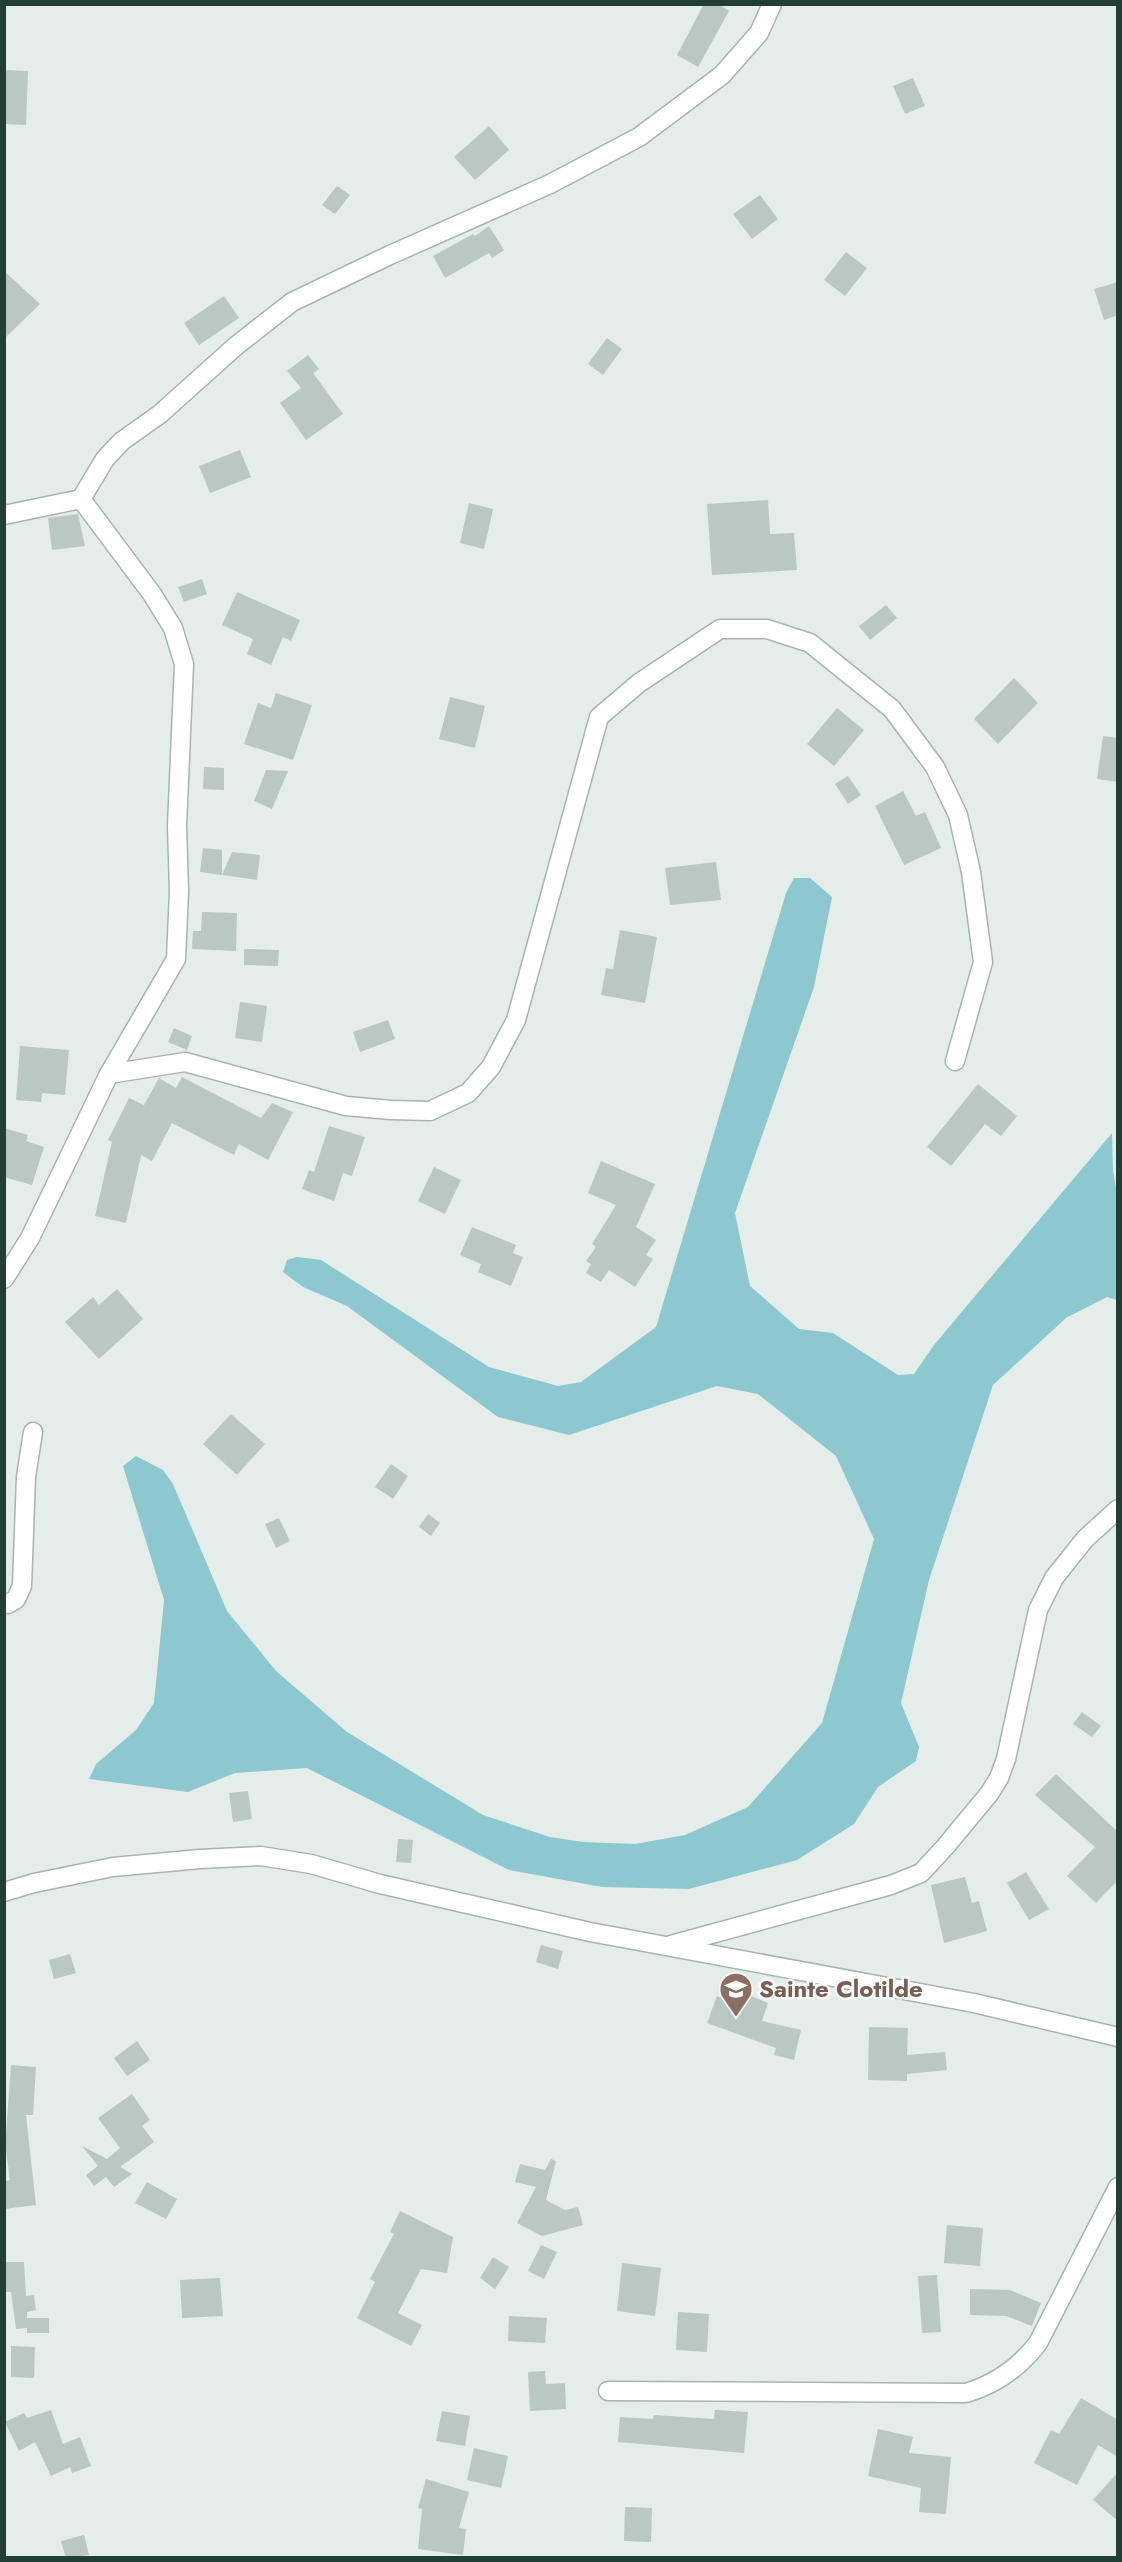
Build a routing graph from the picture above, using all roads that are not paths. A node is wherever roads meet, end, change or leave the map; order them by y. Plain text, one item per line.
1 (771, 4) edge
2 (81, 499) junction
3 (4, 515) edge
4 (955, 1061) dead end
5 (109, 1074) junction
6 (4, 1279) edge
7 (33, 1432) dead end
8 (1118, 1509) edge
9 (4, 1603) edge
10 (4, 1892) edge
11 (666, 1946) junction
12 (1118, 2037) edge
13 (1118, 2187) edge
14 (608, 2391) dead end

1 - 2 street
2 - 3 street
2 - 5 street
4 - 5 street
5 - 6 street
7 - 9 street
8 - 11 street
10 - 11 street
11 - 12 street
13 - 14 street

